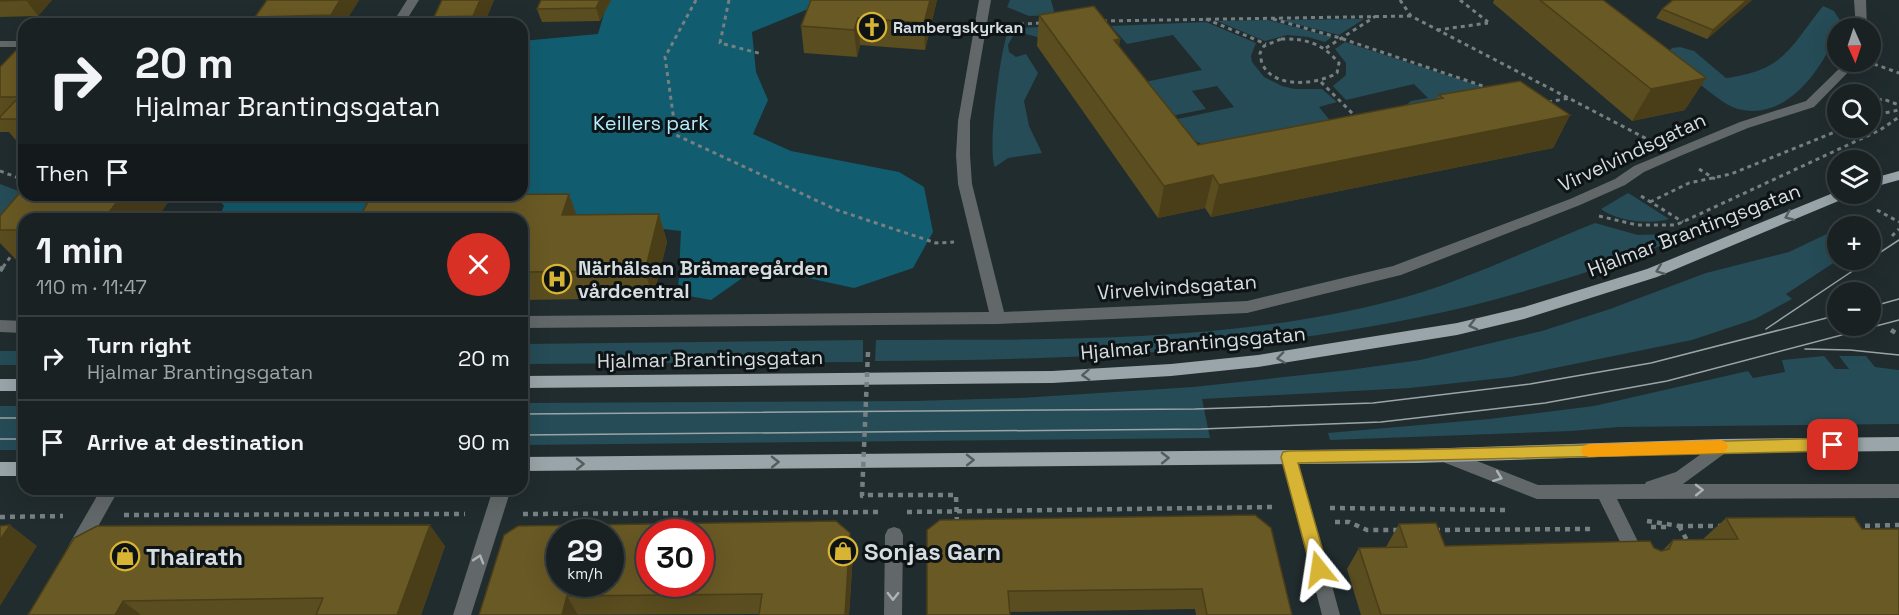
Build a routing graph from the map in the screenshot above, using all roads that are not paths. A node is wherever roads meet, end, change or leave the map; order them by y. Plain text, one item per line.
1 (413, 0) edge
2 (985, 0) edge
3 (1860, 0) edge
4 (402, 18) edge
5 (1861, 18) edge
6 (18, 44) edge
7 (0, 45) edge
8 (1844, 72) edge
9 (1899, 175) edge
10 (1881, 181) edge
11 (1827, 201) edge
12 (998, 318) junction
13 (528, 322) edge
14 (0, 326) edge
15 (18, 327) edge
16 (528, 382) edge
17 (0, 385) edge
18 (18, 385) edge
19 (1899, 444) edge
20 (1722, 446) junction
21 (1444, 455) junction
22 (1289, 457) junction
23 (528, 464) edge
24 (0, 469) edge
25 (18, 469) edge
26 (1604, 491) junction
27 (1641, 491) junction
28 (1899, 491) edge
29 (107, 495) edge
30 (500, 495) edge
31 (894, 535) dead end
32 (69, 560) edge
33 (1640, 562) edge
34 (462, 615) edge
35 (893, 615) edge
36 (1331, 615) edge

1 - 4 street
2 - 12 street
3 - 5 street
6 - 7 street
8 - 12 street, Virvelvindsgatan
9 - 10 main road
11 -> 16 main road, Hjalmar Brantingsgatan
12 - 13 street, Virvelvindsgatan
14 - 15 street
17 - 18 main road
19 - 20 main road
20 - 21 main road
20 - 27 street
21 - 22 main road
21 -> 26 street
23 -> 22 main road
22 - 36 street
24 - 25 main road
26 - 27 street
26 - 33 street
27 -> 28 street
29 - 32 street
34 -> 30 street
31 -> 35 street

